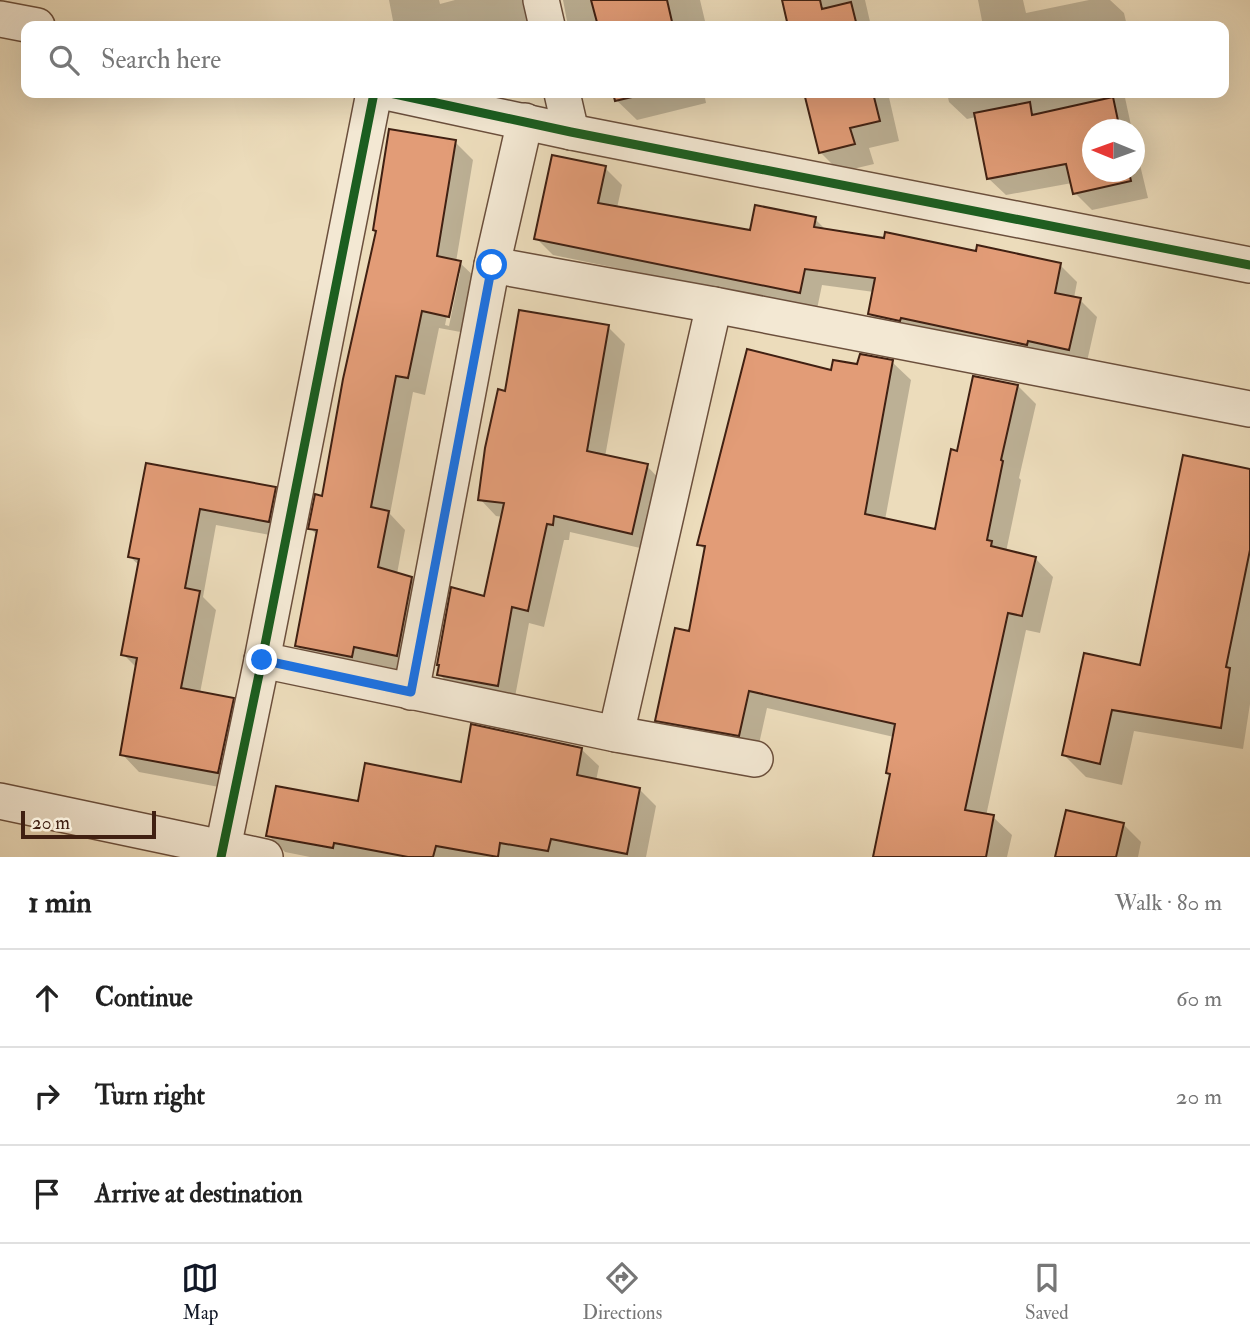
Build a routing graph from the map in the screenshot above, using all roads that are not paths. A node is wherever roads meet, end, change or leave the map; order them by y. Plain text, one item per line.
1 (541, 0) edge
2 (0, 19) edge
3 (546, 21) edge
4 (21, 23) edge
5 (373, 98) edge
6 (414, 98) edge
7 (563, 98) edge
8 (524, 121) junction
9 (571, 132) junction
10 (492, 265) junction
11 (1250, 265) edge
12 (715, 305) junction
13 (1250, 409) edge
14 (262, 660) junction
15 (411, 692) junction
16 (616, 734) junction
17 (755, 759) dead end
18 (0, 801) edge
19 (222, 853) edge
20 (265, 857) edge

1 - 3 street
2 - 4 street
5 - 14 street
6 - 8 street
7 - 9 street
8 - 9 street
8 - 10 street
9 - 11 street
10 - 12 street
10 - 15 street
12 - 13 street
12 - 16 street
14 - 15 street
14 - 19 street
15 - 16 street
16 - 17 street
18 - 19 street
19 - 20 street

